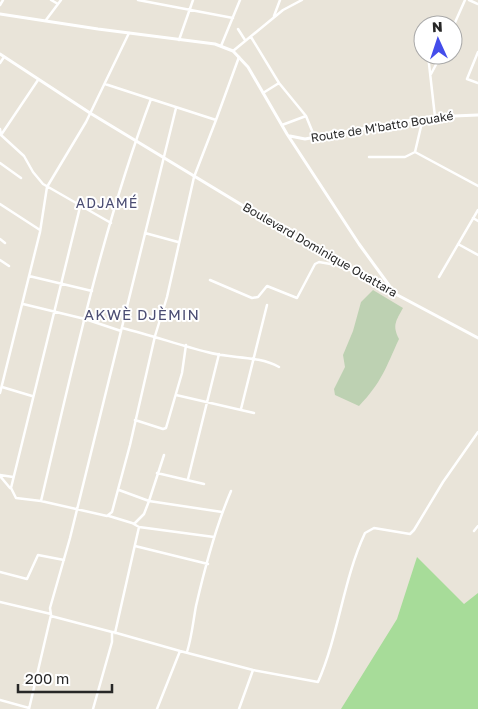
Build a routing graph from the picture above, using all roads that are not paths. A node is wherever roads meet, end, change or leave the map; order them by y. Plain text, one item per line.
1 (3, 0) edge
2 (51, 0) edge
3 (61, 0) edge
4 (138, 0) edge
5 (193, 0) edge
6 (240, 0) edge
7 (280, 0) edge
8 (302, 0) edge
9 (465, 0) edge
10 (469, 0) edge
11 (58, 4) junction
12 (478, 4) edge
13 (0, 5) edge
14 (190, 10) junction
15 (0, 14) edge
16 (458, 15) edge
17 (233, 18) junction
18 (273, 18) junction
19 (46, 20) junction
20 (238, 29) dead end
21 (129, 33) junction
22 (251, 37) junction
23 (179, 40) junction
24 (246, 41) junction
25 (221, 46) junction
26 (233, 52) junction
27 (478, 52) edge
28 (0, 54) edge
29 (239, 56) junction
30 (4, 57) junction
31 (0, 63) edge
32 (430, 65) edge
33 (436, 65) edge
34 (431, 74) junction
35 (38, 79) junction
36 (280, 83) junction
37 (478, 83) edge
38 (105, 84) junction
39 (263, 93) junction
40 (151, 99) junction
41 (176, 108) junction
42 (90, 113) junction
43 (478, 115) edge
44 (306, 116) junction
45 (435, 117) junction
46 (423, 118) junction
47 (216, 120) junction
48 (282, 125) junction
49 (0, 129) edge
50 (287, 134) junction
51 (0, 136) edge
52 (315, 138) junction
53 (135, 140) junction
54 (415, 152) junction
55 (164, 157) junction
56 (370, 157) dead end
57 (0, 163) edge
58 (194, 177) junction
59 (20, 178) dead end
60 (478, 186) edge
61 (47, 187) junction
62 (0, 204) edge
63 (80, 207) junction
64 (478, 210) edge
65 (473, 218) junction
66 (478, 221) edge
67 (111, 223) junction
68 (40, 230) junction
69 (145, 233) junction
70 (0, 240) edge
71 (178, 242) junction
72 (5, 243) dead end
73 (458, 244) junction
74 (478, 255) edge
75 (0, 260) edge
76 (9, 266) dead end
77 (343, 266) junction
78 (29, 276) junction
79 (439, 277) dead end
80 (210, 280) dead end
81 (61, 283) junction
82 (92, 291) junction
83 (394, 293) junction
84 (23, 304) junction
85 (267, 305) dead end
86 (54, 311) junction
87 (85, 319) junction
88 (121, 330) junction
89 (155, 336) junction
90 (478, 338) edge
91 (186, 345) junction
92 (219, 354) junction
93 (252, 360) junction
94 (279, 367) dead end
95 (2, 388) junction
96 (0, 393) edge
97 (176, 394) junction
98 (32, 396) junction
99 (208, 402) junction
100 (241, 409) junction
101 (254, 413) dead end
102 (135, 420) junction
103 (478, 432) edge
104 (164, 456) dead end
105 (157, 473) junction
106 (0, 476) edge
107 (13, 477) junction
108 (188, 479) junction
109 (204, 484) dead end
110 (11, 488) junction
111 (119, 490) junction
112 (230, 491) dead end
113 (41, 500) junction
114 (149, 501) junction
115 (77, 509) junction
116 (222, 512) junction
117 (109, 516) junction
118 (134, 524) junction
119 (478, 526) edge
120 (139, 527) junction
121 (474, 531) dead end
122 (214, 537) junction
123 (135, 546) junction
124 (64, 560) junction
125 (208, 564) junction
126 (0, 572) edge
127 (0, 602) edge
128 (51, 615) junction
129 (113, 632) junction
130 (180, 651) junction
131 (187, 652) junction
132 (253, 670) junction
133 (0, 700) edge
134 (29, 708) edge
135 (92, 709) edge
136 (157, 709) edge
137 (239, 709) edge

1 - 13 street
2 - 11 street
3 - 11 street
4 - 14 street
5 - 14 street
6 - 17 street
7 - 18 street
8 - 18 street
9 - 16 street
10 - 12 street
11 - 19 street
14 - 17 street
14 - 23 street
15 - 19 street
17 - 25 street
18 - 22 street
19 - 21 street
20 - 24 street
21 - 23 street
21 - 38 street
22 - 24 street
22 - 36 street
23 - 25 street
24 - 26 street
25 - 26 street
26 - 29 street
27 - 37 street
28 - 30 street, Boulevard Dominique Ouattara
29 - 39 street
29 - 47 street
30 - 31 street
30 - 35 street, Boulevard Dominique Ouattara
32 - 34 street
33 - 34 street
34 - 45 street
35 - 42 street, Boulevard Dominique Ouattara
35 - 51 street
36 - 39 street
36 - 44 street
38 - 40 street
38 - 42 street
39 - 48 street
40 - 41 street
40 - 53 street
41 - 47 street
41 - 55 street
42 - 53 street, Boulevard Dominique Ouattara
42 - 61 street
43 - 45 street, Route de M'batto Bouaké
44 - 48 street
44 - 52 street
45 - 46 street, Route de M'batto Bouaké
46 - 52 street, Route de M'batto Bouaké
46 - 54 street
47 - 58 street
48 - 50 street
49 - 51 street
50 - 52 street, Route de M'batto Bouaké
50 - 83 street
51 - 61 street
53 - 55 street, Boulevard Dominique Ouattara
53 - 67 street
54 - 56 street
54 - 60 street
55 - 58 street, Boulevard Dominique Ouattara
55 - 69 street
57 - 59 street
58 - 71 street
58 - 77 street, Boulevard Dominique Ouattara
61 - 63 street
61 - 68 street
62 - 68 street
63 - 67 street
63 - 81 street
64 - 65 street
65 - 66 street
65 - 73 street
67 - 82 street
68 - 78 street
69 - 71 street
69 - 88 street
70 - 72 street
71 - 89 street
73 - 74 street
73 - 79 street
75 - 76 street
77 - 80 street
77 - 83 street, Boulevard Dominique Ouattara
78 - 81 street
78 - 84 street
81 - 82 street
81 - 86 street
82 - 87 street
83 - 90 street, Boulevard Dominique Ouattara
84 - 86 street
84 - 95 street
85 - 93 street
86 - 87 street
86 - 98 street
87 - 88 street
87 - 113 street
88 - 89 street
88 - 115 street
89 - 91 street
89 - 102 street
91 - 92 street
91 - 97 street
92 - 93 street
92 - 99 street
93 - 94 street
93 - 100 street
95 - 96 street
95 - 98 street
97 - 99 street
97 - 102 street
98 - 107 street
99 - 100 street
99 - 108 street
100 - 101 street
102 - 111 street
103 - 132 street
104 - 105 street
105 - 108 street
105 - 114 street
106 - 107 street
106 - 110 street
107 - 110 street
108 - 109 street
110 - 113 street
111 - 114 street
111 - 117 street
112 - 116 street
113 - 115 street
114 - 116 street
114 - 118 street
115 - 117 street
115 - 124 street
116 - 122 street
117 - 118 street
118 - 120 street
119 - 121 street
120 - 122 street
120 - 123 street
122 - 125 street
123 - 125 street
123 - 129 street
124 - 126 street
124 - 128 street
125 - 131 street
127 - 128 street
128 - 129 street
128 - 134 street
129 - 130 street
129 - 135 street
130 - 131 street
130 - 136 street
131 - 132 street
132 - 137 street
133 - 134 street

